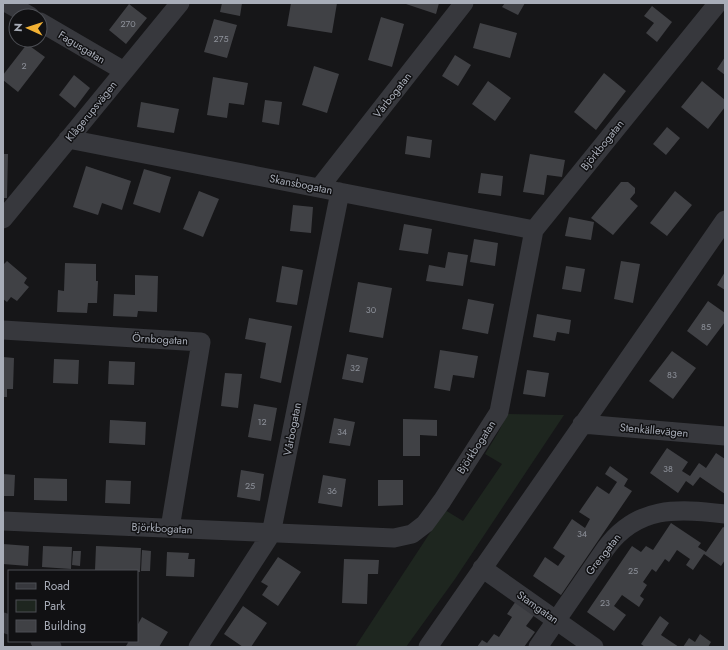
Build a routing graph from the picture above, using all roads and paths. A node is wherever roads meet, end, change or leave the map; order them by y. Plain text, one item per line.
1 (7, 3) edge
2 (180, 3) edge
3 (464, 3) edge
4 (718, 3) edge
5 (16, 8) edge
6 (48, 27) edge
7 (124, 71) junction
8 (68, 139) junction
9 (319, 188) junction
10 (340, 192) junction
11 (3, 219) edge
12 (725, 220) edge
13 (534, 230) junction
14 (3, 330) edge
15 (582, 424) junction
16 (725, 436) edge
17 (725, 514) edge
18 (3, 521) edge
19 (170, 528) junction
20 (271, 534) junction
21 (482, 568) junction
22 (557, 621) junction
23 (42, 642) edge
24 (52, 647) edge
25 (198, 647) edge
26 (428, 647) edge
27 (538, 647) edge
28 (594, 647) edge

1 - 5 street
2 - 7 street, Klågerupsvägen
3 - 9 street, Vårbogatan
4 - 13 street, Björkbogatan
6 - 7 street, Fagusgatan
7 - 8 street, Klågerupsvägen
8 - 9 street, Skansbogatan
8 - 11 street, Klågerupsvägen
9 - 10 street, Skansbogatan
10 - 13 street, Skansbogatan
10 - 20 street, Vårbogatan
12 - 15 street
13 - 20 street, Björkbogatan
14 - 19 street, Örnbogatan
15 - 16 street, Stenkällevägen
15 - 21 street
17 - 22 street, Grengatan
18 - 19 street, Björkbogatan
19 - 20 street, Björkbogatan
20 - 25 street, Vårbogatan
21 - 22 street, Stamgatan
21 - 26 street
22 - 27 street, Grengatan
22 - 28 street, Stamgatan
23 - 24 street

